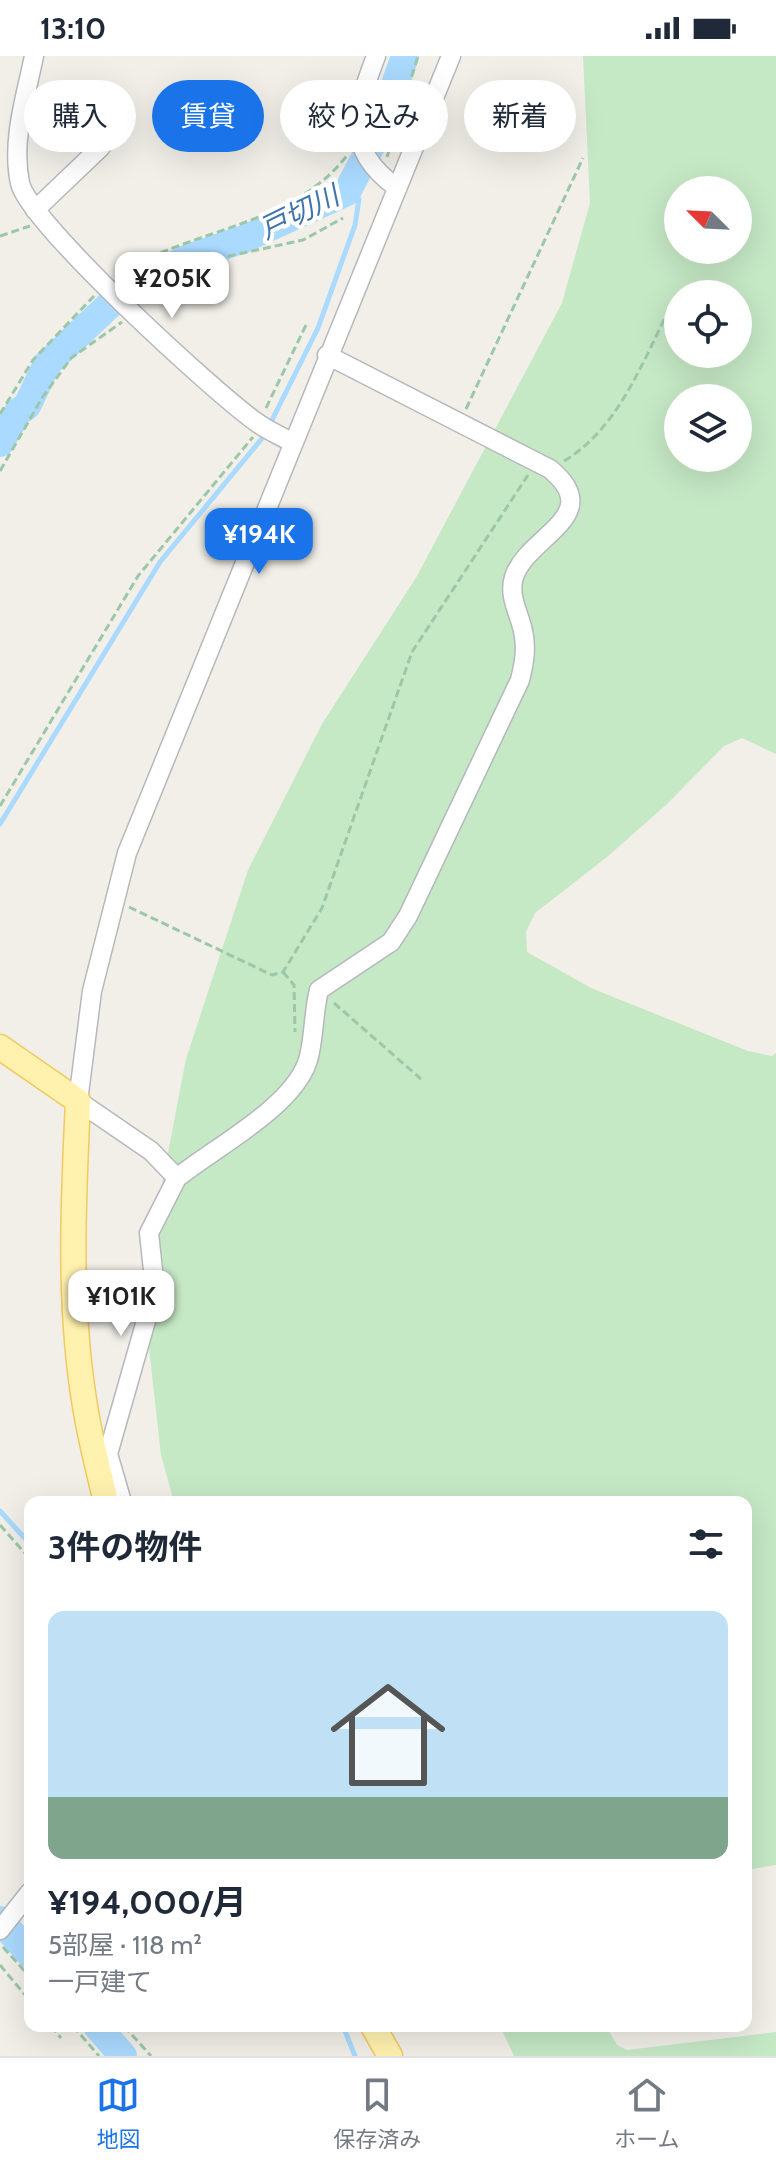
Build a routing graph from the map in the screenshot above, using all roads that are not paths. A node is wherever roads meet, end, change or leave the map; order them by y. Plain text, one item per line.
1 (34, 56) edge
2 (376, 56) edge
3 (451, 56) edge
4 (96, 152) edge
5 (389, 182) junction
6 (37, 214) junction
7 (327, 355) junction
8 (291, 442) junction
9 (0, 1047) edge
10 (78, 1101) junction
11 (177, 1178) junction
12 (105, 1496) edge
13 (120, 1496) edge
14 (24, 1900) edge
15 (0, 1930) edge
16 (376, 2032) edge
17 (390, 2056) edge

1 - 6 street
2 - 5 street
3 - 5 street
4 - 6 street
5 - 7 street
6 - 8 street
7 - 8 street
7 - 11 street
8 - 10 street
9 - 10 main road
10 - 11 street
10 - 12 main road
11 - 13 street
14 - 15 street
16 - 17 main road

